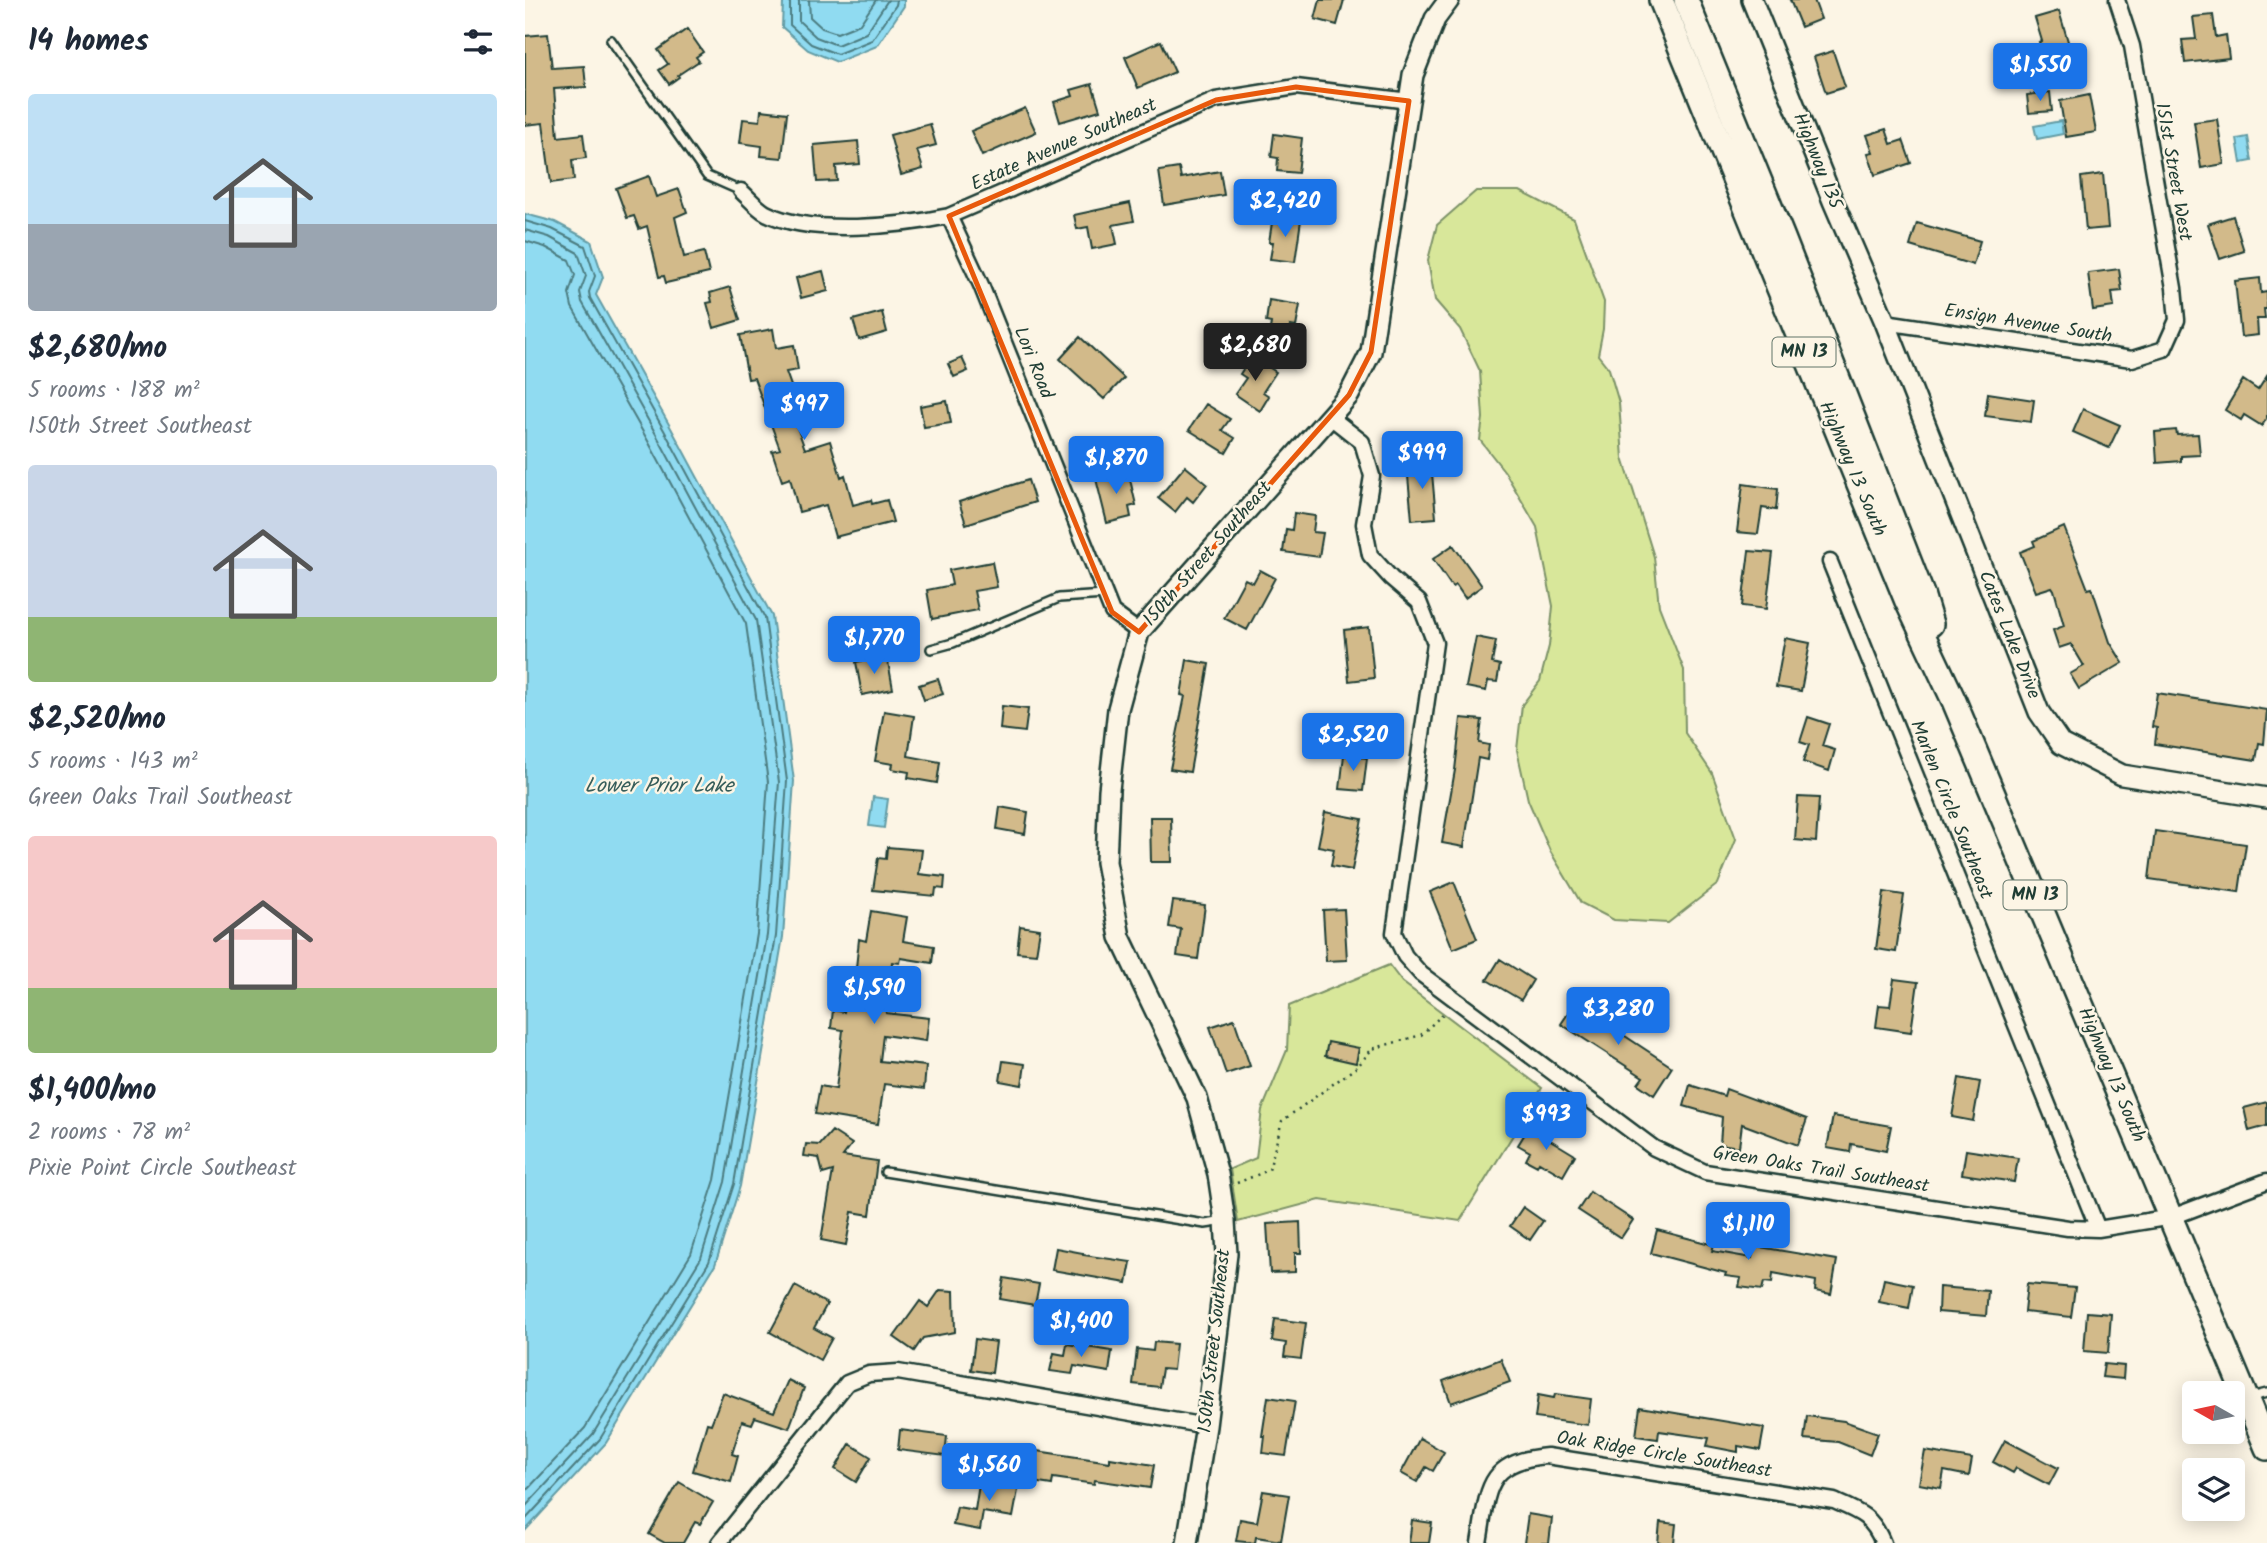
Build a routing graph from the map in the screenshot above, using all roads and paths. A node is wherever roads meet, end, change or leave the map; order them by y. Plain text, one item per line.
1 (1448, 0) edge
2 (1661, 0) edge
3 (1686, 0) edge
4 (1752, 0) edge
5 (2117, 0) edge
6 (611, 40) dead end
7 (1409, 101) junction
8 (741, 191) joint
9 (949, 216) junction
10 (1885, 322) junction
11 (2164, 349) joint
12 (1329, 416) junction
13 (1830, 562) dead end
14 (1105, 595) junction
15 (1139, 632) junction
16 (931, 649) dead end
17 (1954, 701) junction
18 (2267, 798) edge
19 (1455, 999) junction
20 (885, 1172) dead end
21 (2267, 1181) edge
22 (1220, 1186) junction
23 (2172, 1217) junction
24 (1225, 1221) junction
25 (2098, 1229) junction
26 (2257, 1395) edge
27 (1206, 1426) junction
28 (2267, 1448) edge
29 (719, 1543) edge
30 (1187, 1543) edge
31 (1479, 1543) edge
32 (1883, 1543) edge

1 - 7 street, 150th Street Southeast
2 - 17 main road, Highway 13 South / MN 13
3 - 17 main road, Highway 13 South / MN 13
4 - 10 street, Highway 135
5 - 11 street, 151st Street West
6 - 8 lane
7 - 9 street, Estate Avenue Southeast
7 - 12 street, 150th Street Southeast
8 - 9 street, Estate Avenue Southeast
9 - 14 street, Lori Road
10 - 11 street, Ensign Avenue South
10 - 18 street, Cates Lake Drive
12 - 15 street, 150th Street Southeast
12 - 19 street, Green Oaks Trail Southeast
13 - 25 street, Marlen Circle Southeast
14 - 15 street, Lori Road
14 - 16 lane
15 - 22 street, 150th Street Southeast
17 - 23 main road, Highway 13 South / MN 13
19 - 22 path
19 - 25 street, Green Oaks Trail Southeast
20 - 24 lane
21 - 23 street, Green Oaks Trail Southeast
22 - 24 street, 150th Street Southeast
23 - 25 street, Green Oaks Trail Southeast
23 - 26 main road, Highway 13 South / MN 13
24 - 27 street, 150th Street Southeast
26 - 28 main road, Highway 13 South / MN 13
27 - 29 street
27 - 30 street, 150th Street Southeast
31 - 32 street, Oak Ridge Circle Southeast

